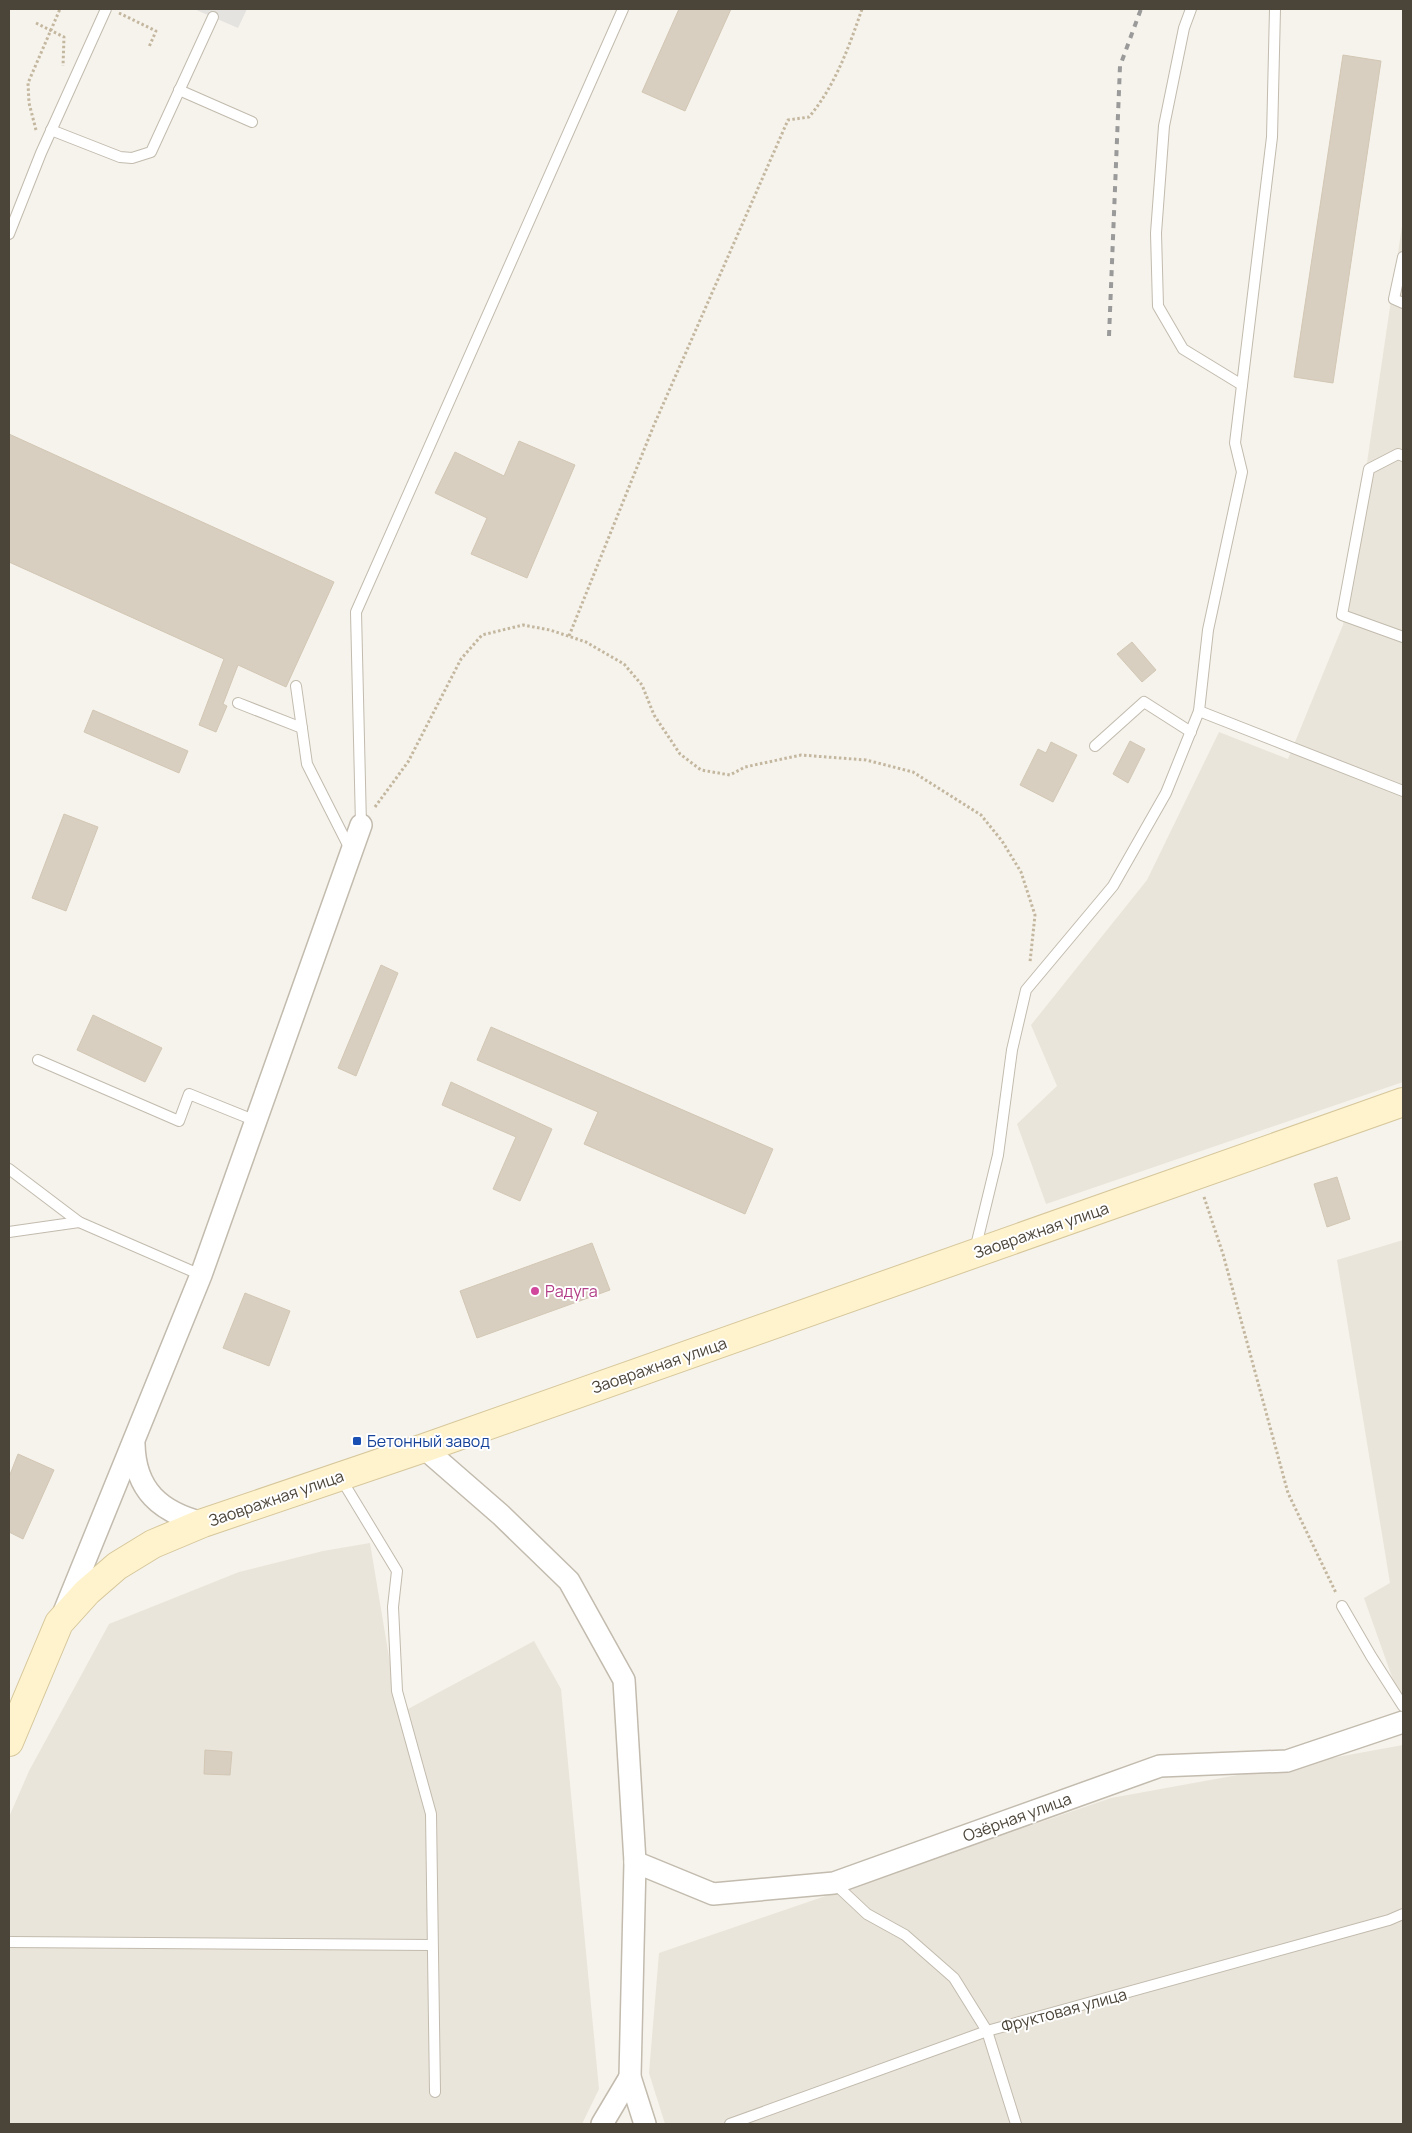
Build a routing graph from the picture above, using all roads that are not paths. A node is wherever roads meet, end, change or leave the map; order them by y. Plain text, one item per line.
1 (106, 9) edge
2 (623, 9) edge
3 (1191, 9) edge
4 (1275, 9) edge
5 (213, 17) dead end
6 (180, 90) junction
7 (252, 122) dead end
8 (51, 130) junction
9 (9, 234) edge
10 (1403, 257) edge
11 (1403, 303) edge
12 (1242, 385) junction
13 (1403, 456) edge
14 (1403, 637) edge
15 (296, 686) dead end
16 (238, 703) dead end
17 (1199, 711) junction
18 (302, 728) junction
19 (1191, 732) junction
20 (1094, 746) dead end
21 (1403, 791) edge
22 (362, 825) joint
23 (352, 852) junction
24 (38, 1060) dead end
25 (1403, 1102) edge
26 (256, 1121) junction
27 (9, 1169) edge
28 (79, 1222) junction
29 (9, 1232) edge
30 (974, 1254) junction
31 (201, 1275) junction
32 (134, 1441) junction
33 (424, 1448) junction
34 (340, 1477) junction
35 (203, 1523) junction
36 (1342, 1606) road end
37 (59, 1623) junction
38 (1403, 1706) edge
39 (1403, 1722) edge
40 (9, 1742) edge
41 (635, 1862) junction
42 (834, 1883) junction
43 (1403, 1914) edge
44 (9, 1942) edge
45 (432, 1945) junction
46 (987, 2031) junction
47 (630, 2077) junction
48 (435, 2092) dead end
49 (602, 2124) edge
50 (645, 2124) edge
51 (730, 2124) edge
52 (1016, 2124) edge

1 - 8 lane
2 - 22 lane
3 - 12 lane
4 - 12 lane
5 - 6 lane
6 - 7 lane
6 - 8 lane
8 - 9 lane
10 - 11 lane
12 - 17 lane
13 - 14 lane
15 - 18 lane
16 - 18 lane
17 - 19 lane
17 - 21 lane
18 - 23 lane
19 - 20 lane
19 - 30 lane
22 - 23 street
23 - 26 street
24 - 26 lane
25 - 30 street, Заовражная улица
26 - 31 street
27 - 28 lane
28 - 29 lane
28 - 31 lane
30 - 33 street, Заовражная улица
31 - 32 street
32 - 35 street
32 - 37 street
33 - 34 street, Заовражная улица
33 - 41 street
34 - 35 street, Заовражная улица
34 - 45 lane
35 - 37 street, Заовражная улица
36 - 38 lane
37 - 40 street, Заовражная улица
39 - 42 street, Озёрная улица
41 - 42 street, Озёрная улица
41 - 47 street
42 - 46 lane
43 - 46 lane, Фруктовая улица
44 - 45 lane
45 - 48 lane
46 - 51 lane, Фруктовая улица
46 - 52 lane
47 - 49 street
47 - 50 street

